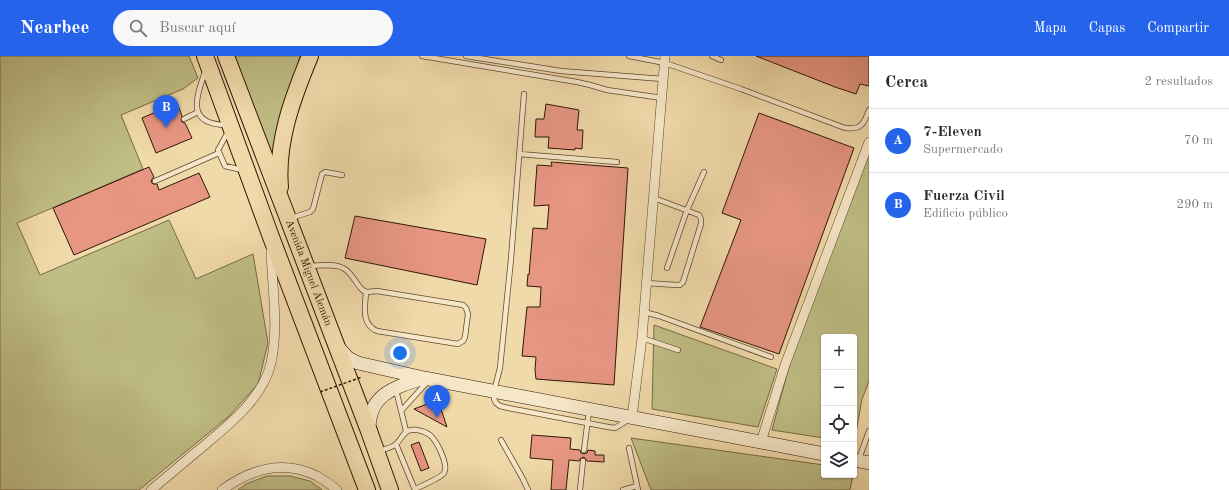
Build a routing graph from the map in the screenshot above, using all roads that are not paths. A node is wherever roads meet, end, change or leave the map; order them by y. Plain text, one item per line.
1 (226, 56) edge
2 (310, 56) edge
3 (422, 56) edge
4 (466, 56) edge
5 (629, 56) edge
6 (712, 56) edge
7 (665, 59) edge
8 (206, 60) edge
9 (721, 60) dead end
10 (664, 79) junction
11 (524, 94) dead end
12 (663, 98) junction
13 (869, 110) edge
14 (198, 112) junction
15 (184, 119) dead end
16 (231, 126) junction
17 (869, 142) edge
18 (219, 153) junction
19 (519, 154) junction
20 (617, 162) dead end
21 (247, 172) junction
22 (704, 172) dead end
23 (342, 175) dead end
24 (155, 181) dead end
25 (654, 198) junction
26 (687, 210) junction
27 (285, 212) junction
28 (271, 237) junction
29 (306, 266) junction
30 (666, 268) dead end
31 (646, 283) junction
32 (366, 292) junction
33 (644, 312) junction
34 (642, 338) junction
35 (334, 340) junction
36 (678, 350) dead end
37 (771, 357) dead end
38 (427, 378) junction
39 (395, 387) junction
40 (494, 391) junction
41 (589, 409) junction
42 (401, 411) junction
43 (632, 417) junction
44 (587, 423) junction
45 (369, 431) junction
46 (406, 431) junction
47 (869, 431) edge
48 (501, 440) dead end
49 (761, 442) junction
50 (396, 444) junction
51 (628, 448) dead end
52 (584, 450) dead end
53 (377, 452) junction
54 (821, 453) edge
55 (583, 461) dead end
56 (860, 461) edge
57 (637, 488) edge
58 (151, 490) edge
59 (222, 490) edge
60 (337, 490) edge
61 (367, 490) edge
62 (390, 490) edge
63 (415, 490) edge
64 (528, 490) edge
65 (580, 490) edge
66 (623, 490) edge

1 - 27 highway, Avenida Miguel Alemán
2 - 27 highway
3 - 12 lane
4 - 10 lane
5 - 7 lane
6 - 9 lane
7 - 10 street
7 - 13 lane
8 - 14 lane
8 - 16 highway, Avenida Miguel Alemán
10 - 12 street
11 - 19 lane
12 - 25 street
14 - 15 lane
14 - 16 lane
16 - 18 lane
16 - 21 highway, Avenida Miguel Alemán
17 - 49 street
18 - 21 lane
18 - 24 lane
19 - 20 lane
19 - 40 lane
21 - 28 highway, Avenida Miguel Alemán
22 - 26 lane
23 - 27 lane
25 - 26 lane
25 - 31 street
26 - 30 lane
26 - 31 lane
27 - 29 highway, Avenida Miguel Alemán
28 - 58 street
28 - 61 highway, Avenida Miguel Alemán
29 - 32 lane
29 - 35 highway, Avenida Miguel Alemán
31 - 33 street
32 - 32 lane
33 - 34 street
33 - 37 lane
34 - 36 lane
34 - 43 street
35 - 38 main road
35 - 45 highway, Avenida Miguel Alemán
38 - 39 main road
38 - 40 main road
38 - 42 lane
39 - 42 lane
39 - 45 main road
40 - 41 main road
40 - 44 lane
41 - 43 main road
41 - 44 lane
42 - 46 lane
43 - 44 lane
43 - 49 main road
44 - 52 lane
45 - 53 highway, Avenida Miguel Alemán
46 - 50 lane
46 - 63 lane
47 - 56 lane
48 - 64 lane
49 - 54 main road
50 - 53 lane
50 - 63 lane
51 - 57 lane
53 - 62 highway, Avenida Miguel Alemán
55 - 65 lane
57 - 66 lane
59 - 60 street

